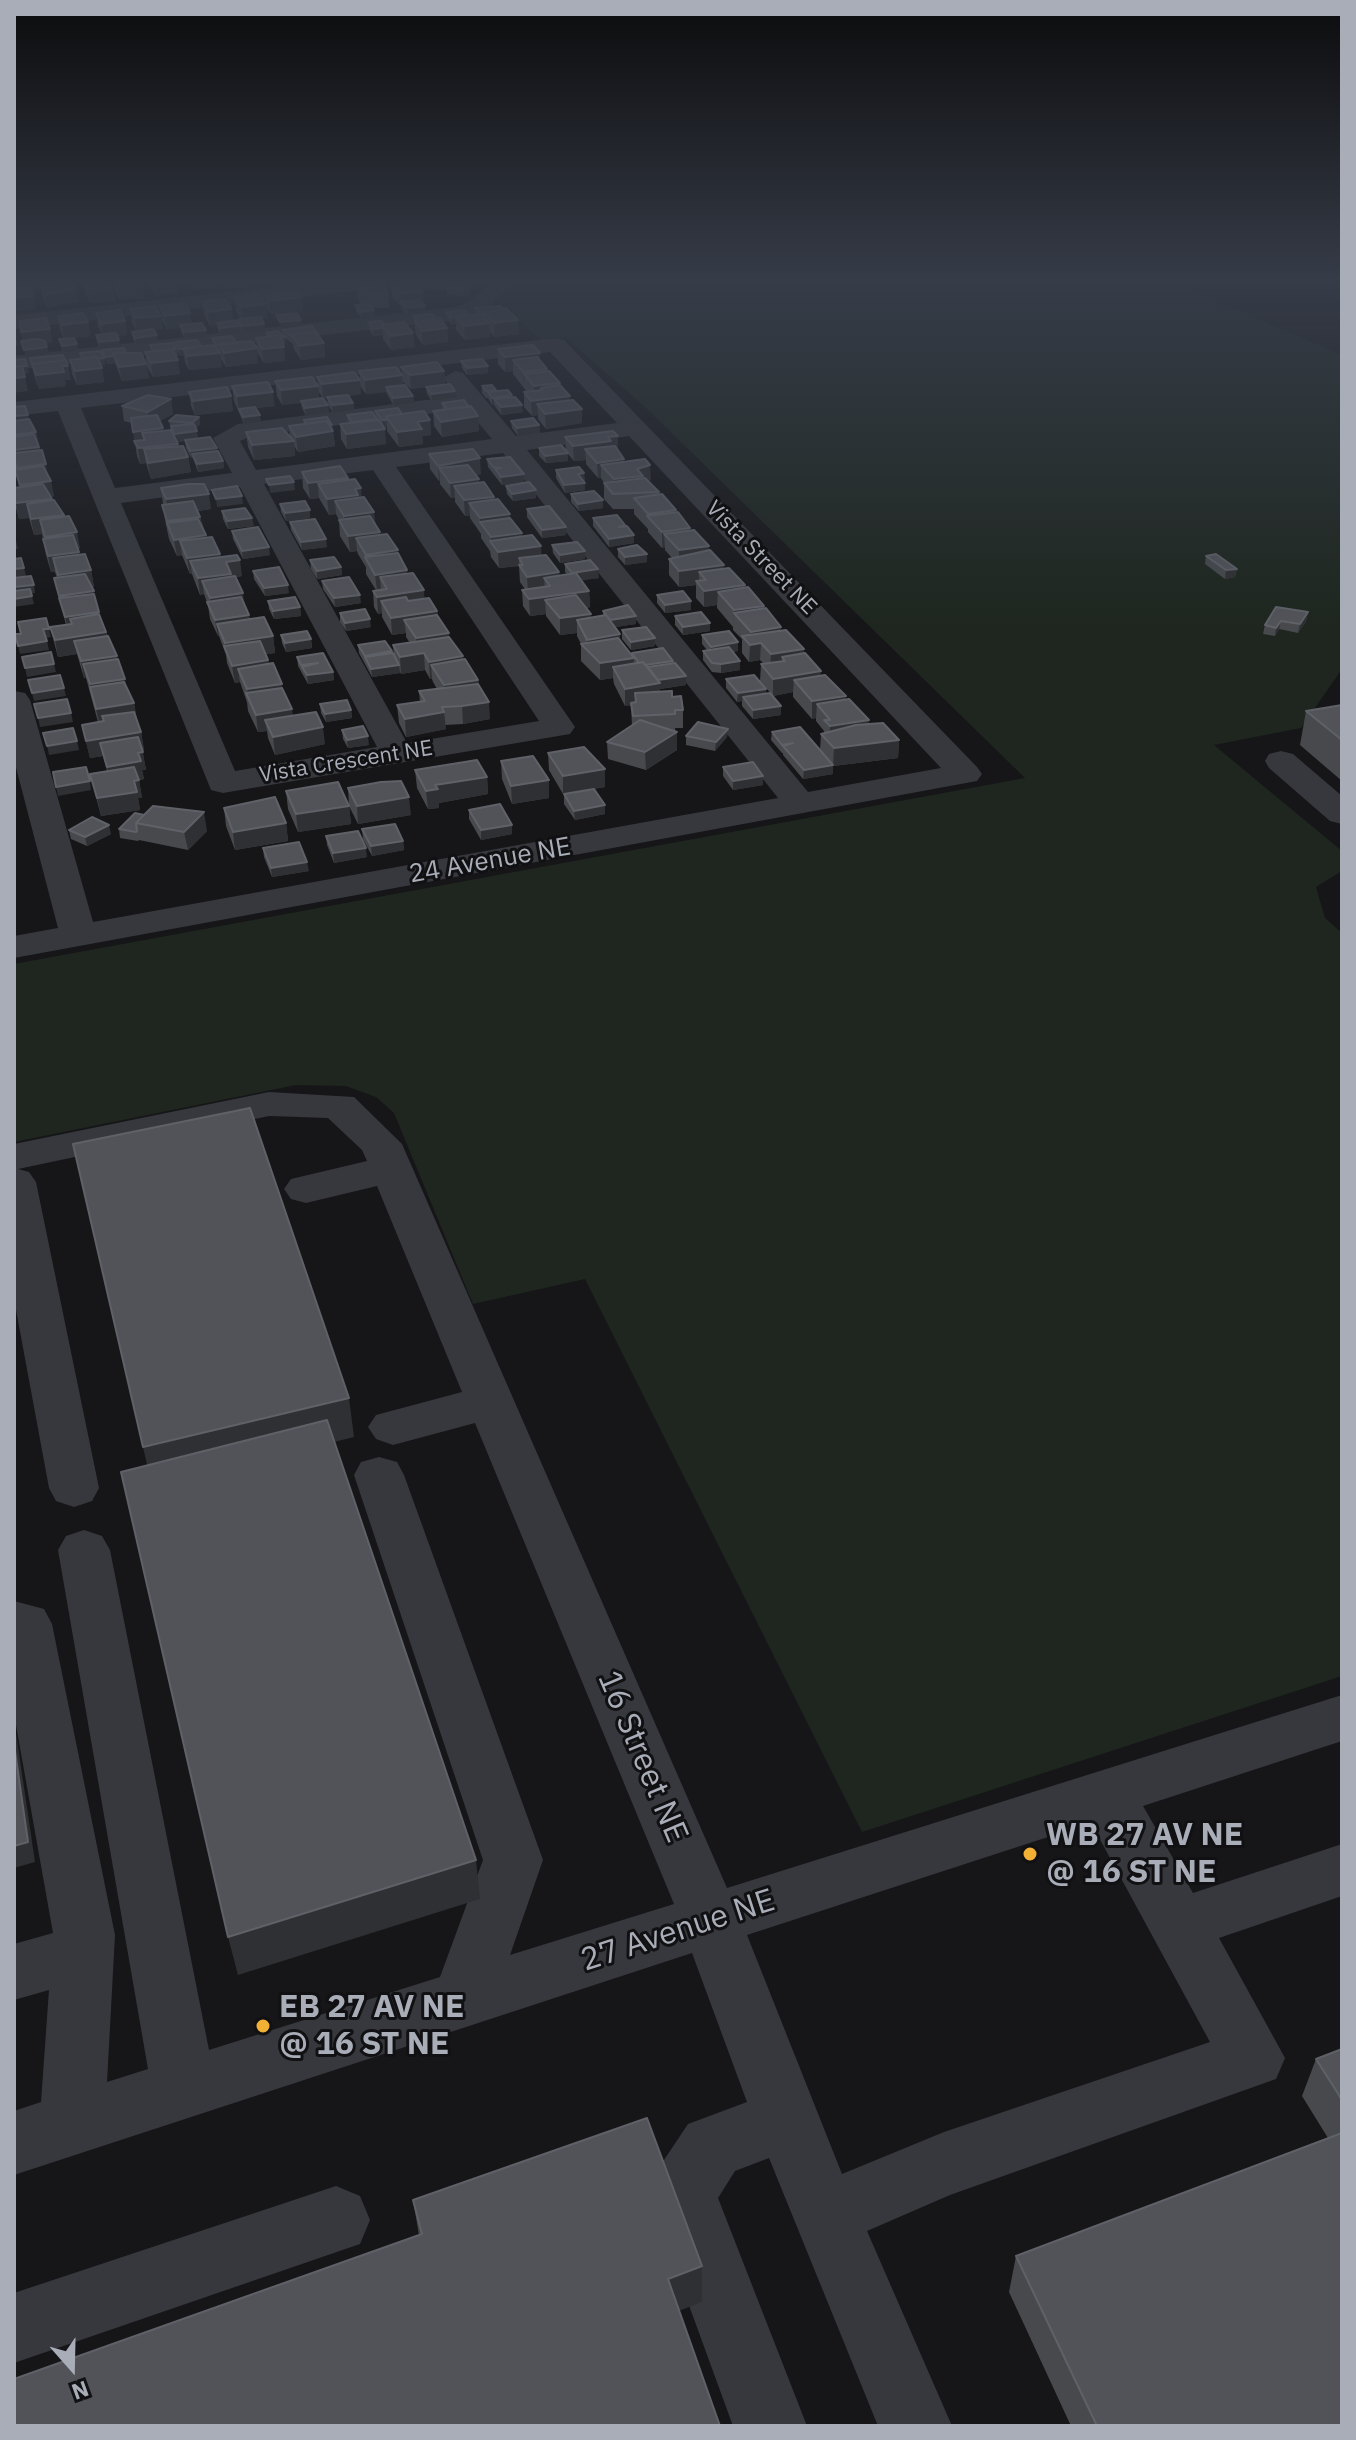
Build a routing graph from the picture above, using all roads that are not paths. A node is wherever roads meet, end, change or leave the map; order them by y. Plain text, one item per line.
1 (118, 397) edge
2 (470, 397) edge
3 (606, 397) edge
4 (473, 401) junction
5 (67, 403) junction
6 (14, 409) edge
7 (637, 429) junction
8 (511, 445) junction
9 (380, 462) junction
10 (247, 479) junction
11 (106, 497) junction
12 (14, 700) edge
13 (397, 754) junction
14 (1281, 761) dead end
15 (965, 774) joint
16 (801, 805) junction
17 (1342, 814) edge
18 (78, 935) junction
19 (14, 947) edge
20 (14, 1157) edge
21 (393, 1169) junction
22 (14, 1182) edge
23 (306, 1189) dead end
24 (490, 1402) junction
25 (74, 1488) dead end
26 (84, 1550) dead end
27 (14, 1622) edge
28 (1342, 1718) edge
29 (1105, 1794) junction
30 (1342, 1870) edge
31 (711, 1921) junction
32 (1179, 1925) junction
33 (83, 1952) junction
34 (14, 1972) edge
35 (464, 1999) junction
36 (184, 2088) junction
37 (786, 2120) junction
38 (72, 2124) junction
39 (14, 2143) edge
40 (826, 2214) junction
41 (336, 2220) dead end
42 (14, 2328) edge
43 (770, 2426) edge
44 (915, 2426) edge

1 - 5 street
2 - 4 street
3 - 7 street, Vista Street NE
4 - 8 street
4 - 10 street
5 - 6 street
5 - 11 street, Vista Crescent NE
7 - 8 street
7 - 15 street, Vista Street NE
8 - 9 street
8 - 16 street
9 - 10 street
9 - 13 street, Vista Crescent NE
10 - 11 street
10 - 13 street
11 - 13 street, Vista Crescent NE
12 - 18 street
14 - 17 street
15 - 16 street, 24 Avenue NE
16 - 18 street, 24 Avenue NE
18 - 19 street, 24 Avenue NE
20 - 21 street, 16 Street NE
21 - 23 street
21 - 24 street, 16 Street NE
22 - 25 street
24 - 31 street, 16 Street NE
24 - 35 street
26 - 36 street
27 - 33 street
28 - 29 street, 27 Avenue NE
29 - 31 street, 27 Avenue NE
29 - 32 street
30 - 32 street
31 - 35 street, 27 Avenue NE
31 - 37 street, 16 Street NE
32 - 40 street
33 - 34 street
33 - 38 street
35 - 36 street, 27 Avenue NE
36 - 38 street, 27 Avenue NE
37 - 40 street, 16 Street NE
37 - 43 street
38 - 39 street, 27 Avenue NE
40 - 44 street, 16 Street NE
41 - 42 street

